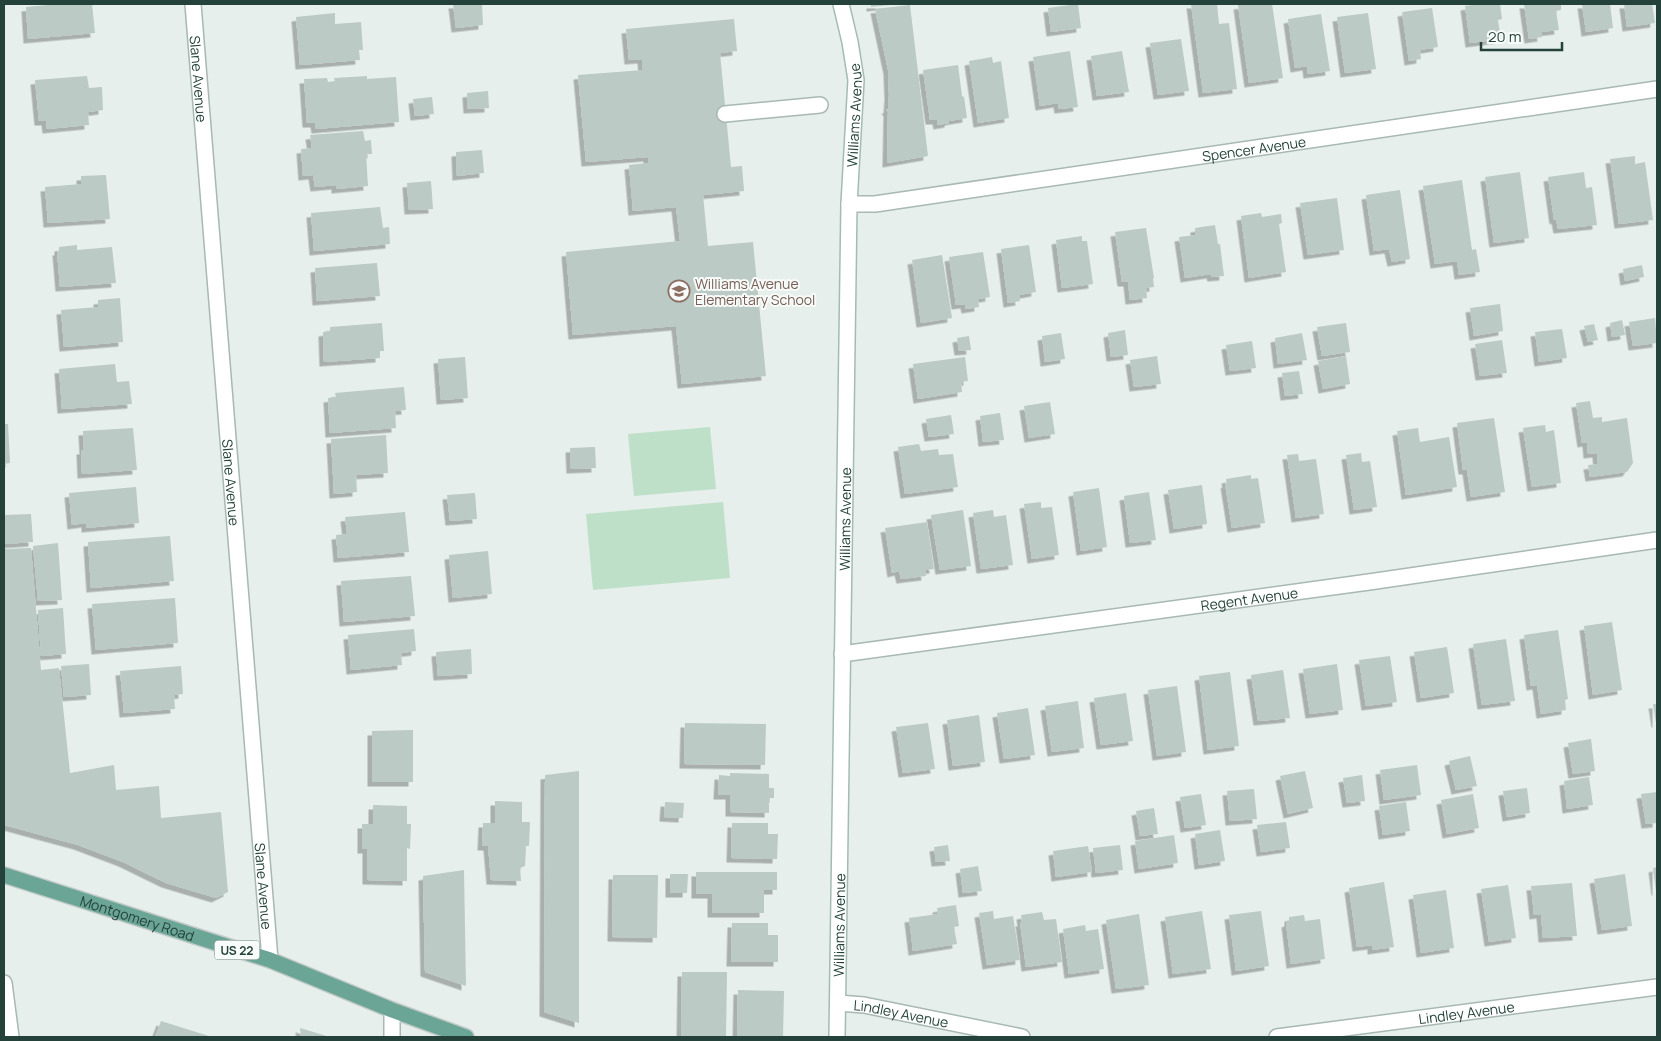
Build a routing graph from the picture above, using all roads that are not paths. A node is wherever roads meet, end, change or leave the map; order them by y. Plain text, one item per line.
1 (193, 4) edge
2 (841, 4) edge
3 (1657, 89) edge
4 (820, 106) dead end
5 (725, 114) dead end
6 (849, 204) junction
7 (1657, 540) edge
8 (842, 654) junction
9 (4, 875) edge
10 (270, 960) junction
11 (4, 983) edge
12 (1657, 987) edge
13 (838, 1004) junction
14 (392, 1010) junction
15 (10, 1037) edge
16 (392, 1037) edge
17 (466, 1037) edge
18 (837, 1037) edge
19 (1022, 1037) edge
20 (1277, 1037) edge

1 - 10 street, Slane Avenue
2 - 6 street, Williams Avenue
3 - 6 street, Spencer Avenue
4 - 5 street
6 - 8 street, Williams Avenue
7 - 8 street, Regent Avenue
8 - 13 street, Williams Avenue
9 - 10 main road, Montgomery Road / US 22
10 - 14 main road, Montgomery Road / US 22
11 - 15 street
12 - 20 street, Lindley Avenue
13 - 18 street, Williams Avenue
13 - 19 street, Lindley Avenue
14 - 16 street
14 - 17 main road, Montgomery Road / US 22

